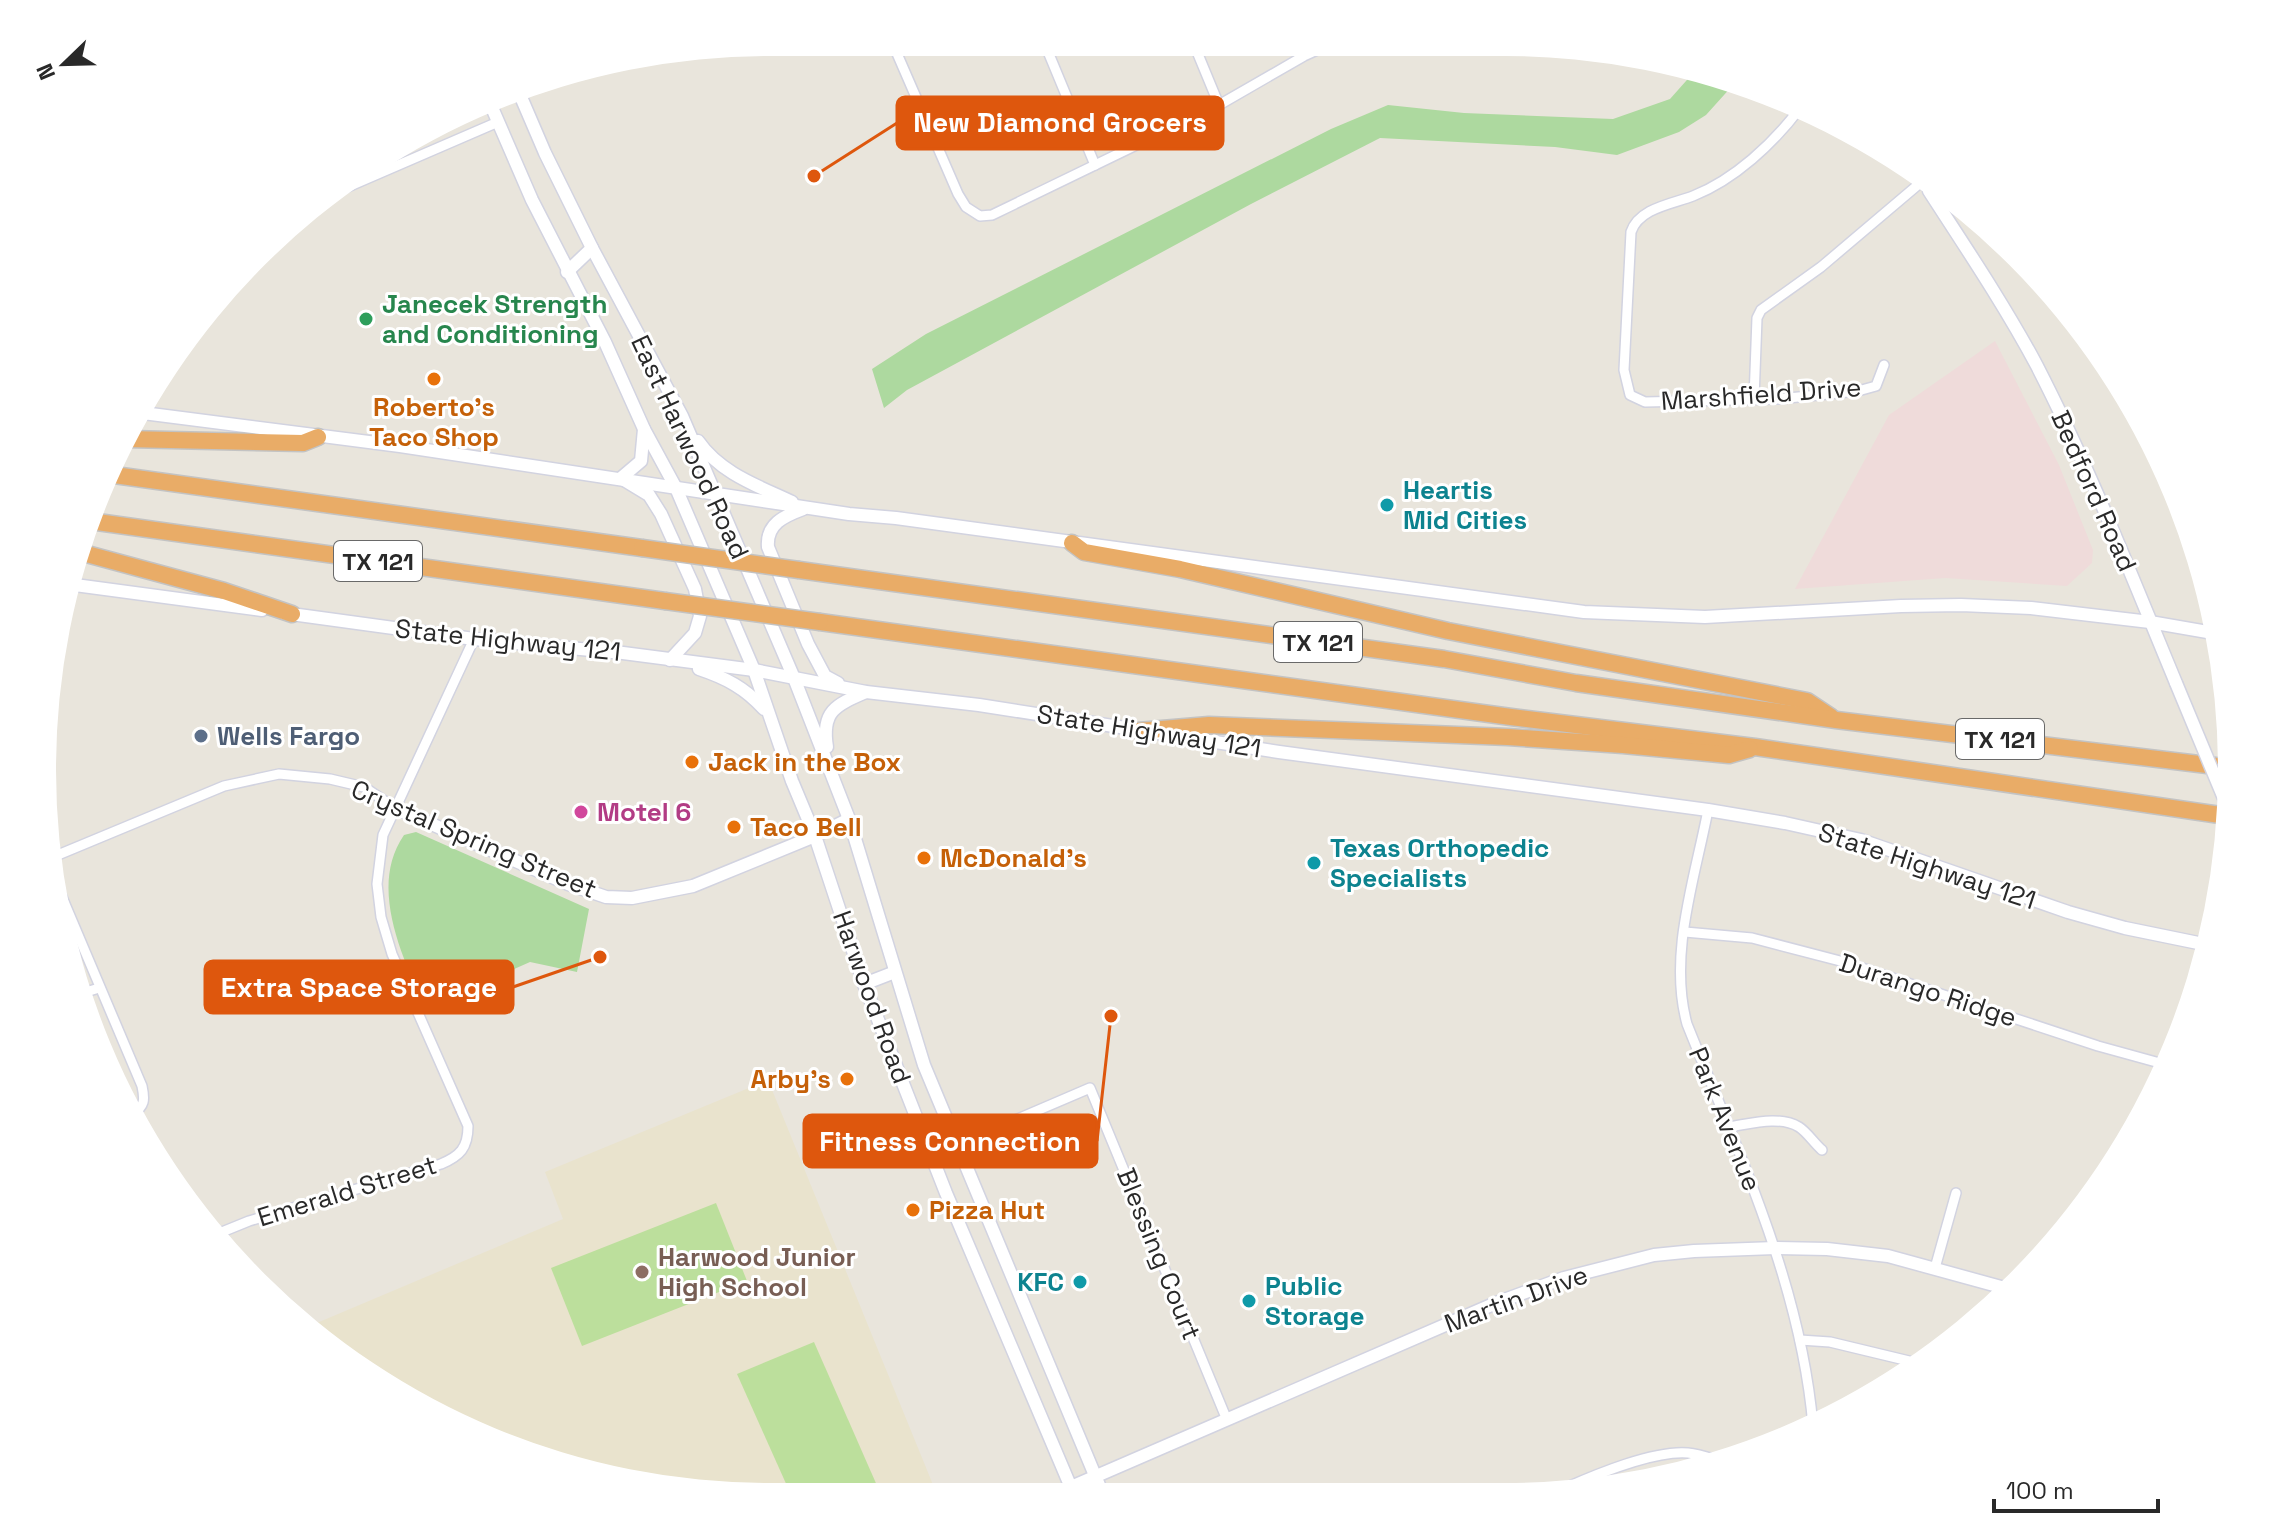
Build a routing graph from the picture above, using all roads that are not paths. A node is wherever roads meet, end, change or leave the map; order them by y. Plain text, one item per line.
1 (898, 56) edge
2 (1050, 56) edge
3 (1199, 56) edge
4 (1304, 56) edge
5 (522, 100) edge
6 (1219, 105) junction
7 (493, 111) edge
8 (1792, 117) edge
9 (498, 122) junction
10 (1095, 165) junction
11 (373, 176) edge
12 (1916, 187) edge
13 (1935, 200) edge
14 (592, 248) junction
15 (567, 272) junction
16 (1884, 365) dead end
17 (1754, 399) junction
18 (151, 414) edge
19 (682, 416) junction
20 (644, 429) junction
21 (318, 437) junction
22 (138, 439) edge
23 (120, 476) edge
24 (621, 478) junction
25 (676, 488) junction
26 (715, 494) junction
27 (806, 508) junction
28 (100, 522) edge
29 (1072, 543) junction
30 (89, 555) edge
31 (80, 586) edge
32 (292, 614) junction
33 (2150, 622) junction
34 (2204, 631) edge
35 (474, 639) junction
36 (670, 660) junction
37 (754, 670) junction
38 (794, 678) junction
39 (866, 692) junction
40 (768, 713) junction
41 (1836, 720) junction
42 (1138, 731) junction
43 (1755, 747) junction
44 (2218, 766) edge
45 (830, 768) junction
46 (2217, 783) edge
47 (395, 808) junction
48 (1708, 810) junction
49 (2216, 814) edge
50 (849, 819) junction
51 (815, 836) junction
52 (61, 854) edge
53 (74, 927) edge
54 (1685, 932) junction
55 (2197, 943) edge
56 (895, 972) junction
57 (864, 984) junction
58 (99, 988) junction
59 (91, 990) edge
60 (2155, 1062) edge
61 (141, 1105) edge
62 (1728, 1127) junction
63 (957, 1145) junction
64 (1822, 1150) dead end
65 (931, 1155) junction
66 (1956, 1193) dead end
67 (225, 1231) edge
68 (1775, 1248) junction
69 (1935, 1268) junction
70 (1997, 1286) edge
71 (1024, 1305) junction
72 (996, 1308) junction
73 (1800, 1340) junction
74 (1905, 1360) edge
75 (1811, 1413) edge
76 (1227, 1420) junction
77 (1700, 1456) edge
78 (1095, 1477) junction
79 (1589, 1478) edge
80 (1069, 1483) edge
81 (1086, 1483) edge
82 (1098, 1483) edge

1 - 10 street
2 - 10 street
3 - 6 street
4 - 6 street
5 - 14 main road, East Harwood Road
6 - 10 street
7 - 9 main road, East Harwood Road
8 - 17 street, Marshfield Drive
9 - 11 street
9 - 15 main road, East Harwood Road
12 - 17 street
13 - 33 main road, Bedford Road
14 - 15 main road
14 - 19 main road, East Harwood Road
15 - 20 main road, East Harwood Road
16 - 17 street, Marshfield Drive
18 - 21 main road
19 - 26 main road, East Harwood Road
19 - 27 main road
20 - 24 main road
20 - 25 main road, East Harwood Road
21 - 22 highway
21 - 24 main road
23 - 41 highway, TX 121, bridge
24 - 25 main road
24 - 36 main road
25 - 26 main road
25 - 37 main road, East Harwood Road
26 - 27 main road
26 - 38 main road, East Harwood Road
27 - 29 main road
27 - 39 main road
28 - 43 highway, TX 121, bridge
29 - 33 main road
29 - 41 highway
30 - 32 highway
31 - 32 main road, State Highway 121
32 - 35 main road, State Highway 121
33 - 34 main road
33 - 46 main road, Bedford Road, bridge
35 - 36 main road, State Highway 121
35 - 47 street
36 - 37 main road, State Highway 121
36 - 40 main road
37 - 38 main road, State Highway 121
37 - 40 main road, Harwood Road
38 - 39 main road, State Highway 121
38 - 45 main road, Harwood Road
39 - 42 main road, State Highway 121
39 - 45 main road
40 - 51 main road, Harwood Road
41 - 44 highway, TX 121
42 - 43 highway
42 - 48 main road, State Highway 121
43 - 49 highway, TX 121
45 - 50 main road, Harwood Road
47 - 51 main road, Crystal Spring Street
47 - 52 street, Crystal Spring Street
47 - 67 street, Emerald Street
48 - 54 street, Park Avenue
48 - 55 main road, State Highway 121
50 - 51 main road, Crystal Spring Street
50 - 56 main road, Harwood Road
51 - 57 main road, Harwood Road
53 - 58 street
54 - 60 street, Durango Ridge
54 - 62 street, Park Avenue
56 - 57 main road
56 - 63 main road, Harwood Road
57 - 65 main road, Harwood Road
58 - 59 street
58 - 61 street
62 - 64 street
62 - 68 street, Park Avenue
63 - 65 main road
63 - 71 main road, Harwood Road
63 - 76 street, Blessing Court
65 - 72 main road, Harwood Road
66 - 69 street
68 - 69 main road, Martin Drive
68 - 73 street, Park Avenue
68 - 76 main road, Martin Drive
69 - 70 main road, Martin Drive
71 - 72 main road
71 - 78 main road, Harwood Road
72 - 80 main road, Harwood Road
73 - 74 street
73 - 75 street, Park Avenue
76 - 78 main road, Martin Drive
77 - 79 street
78 - 81 main road, Martin Drive
78 - 82 main road, Harwood Road

